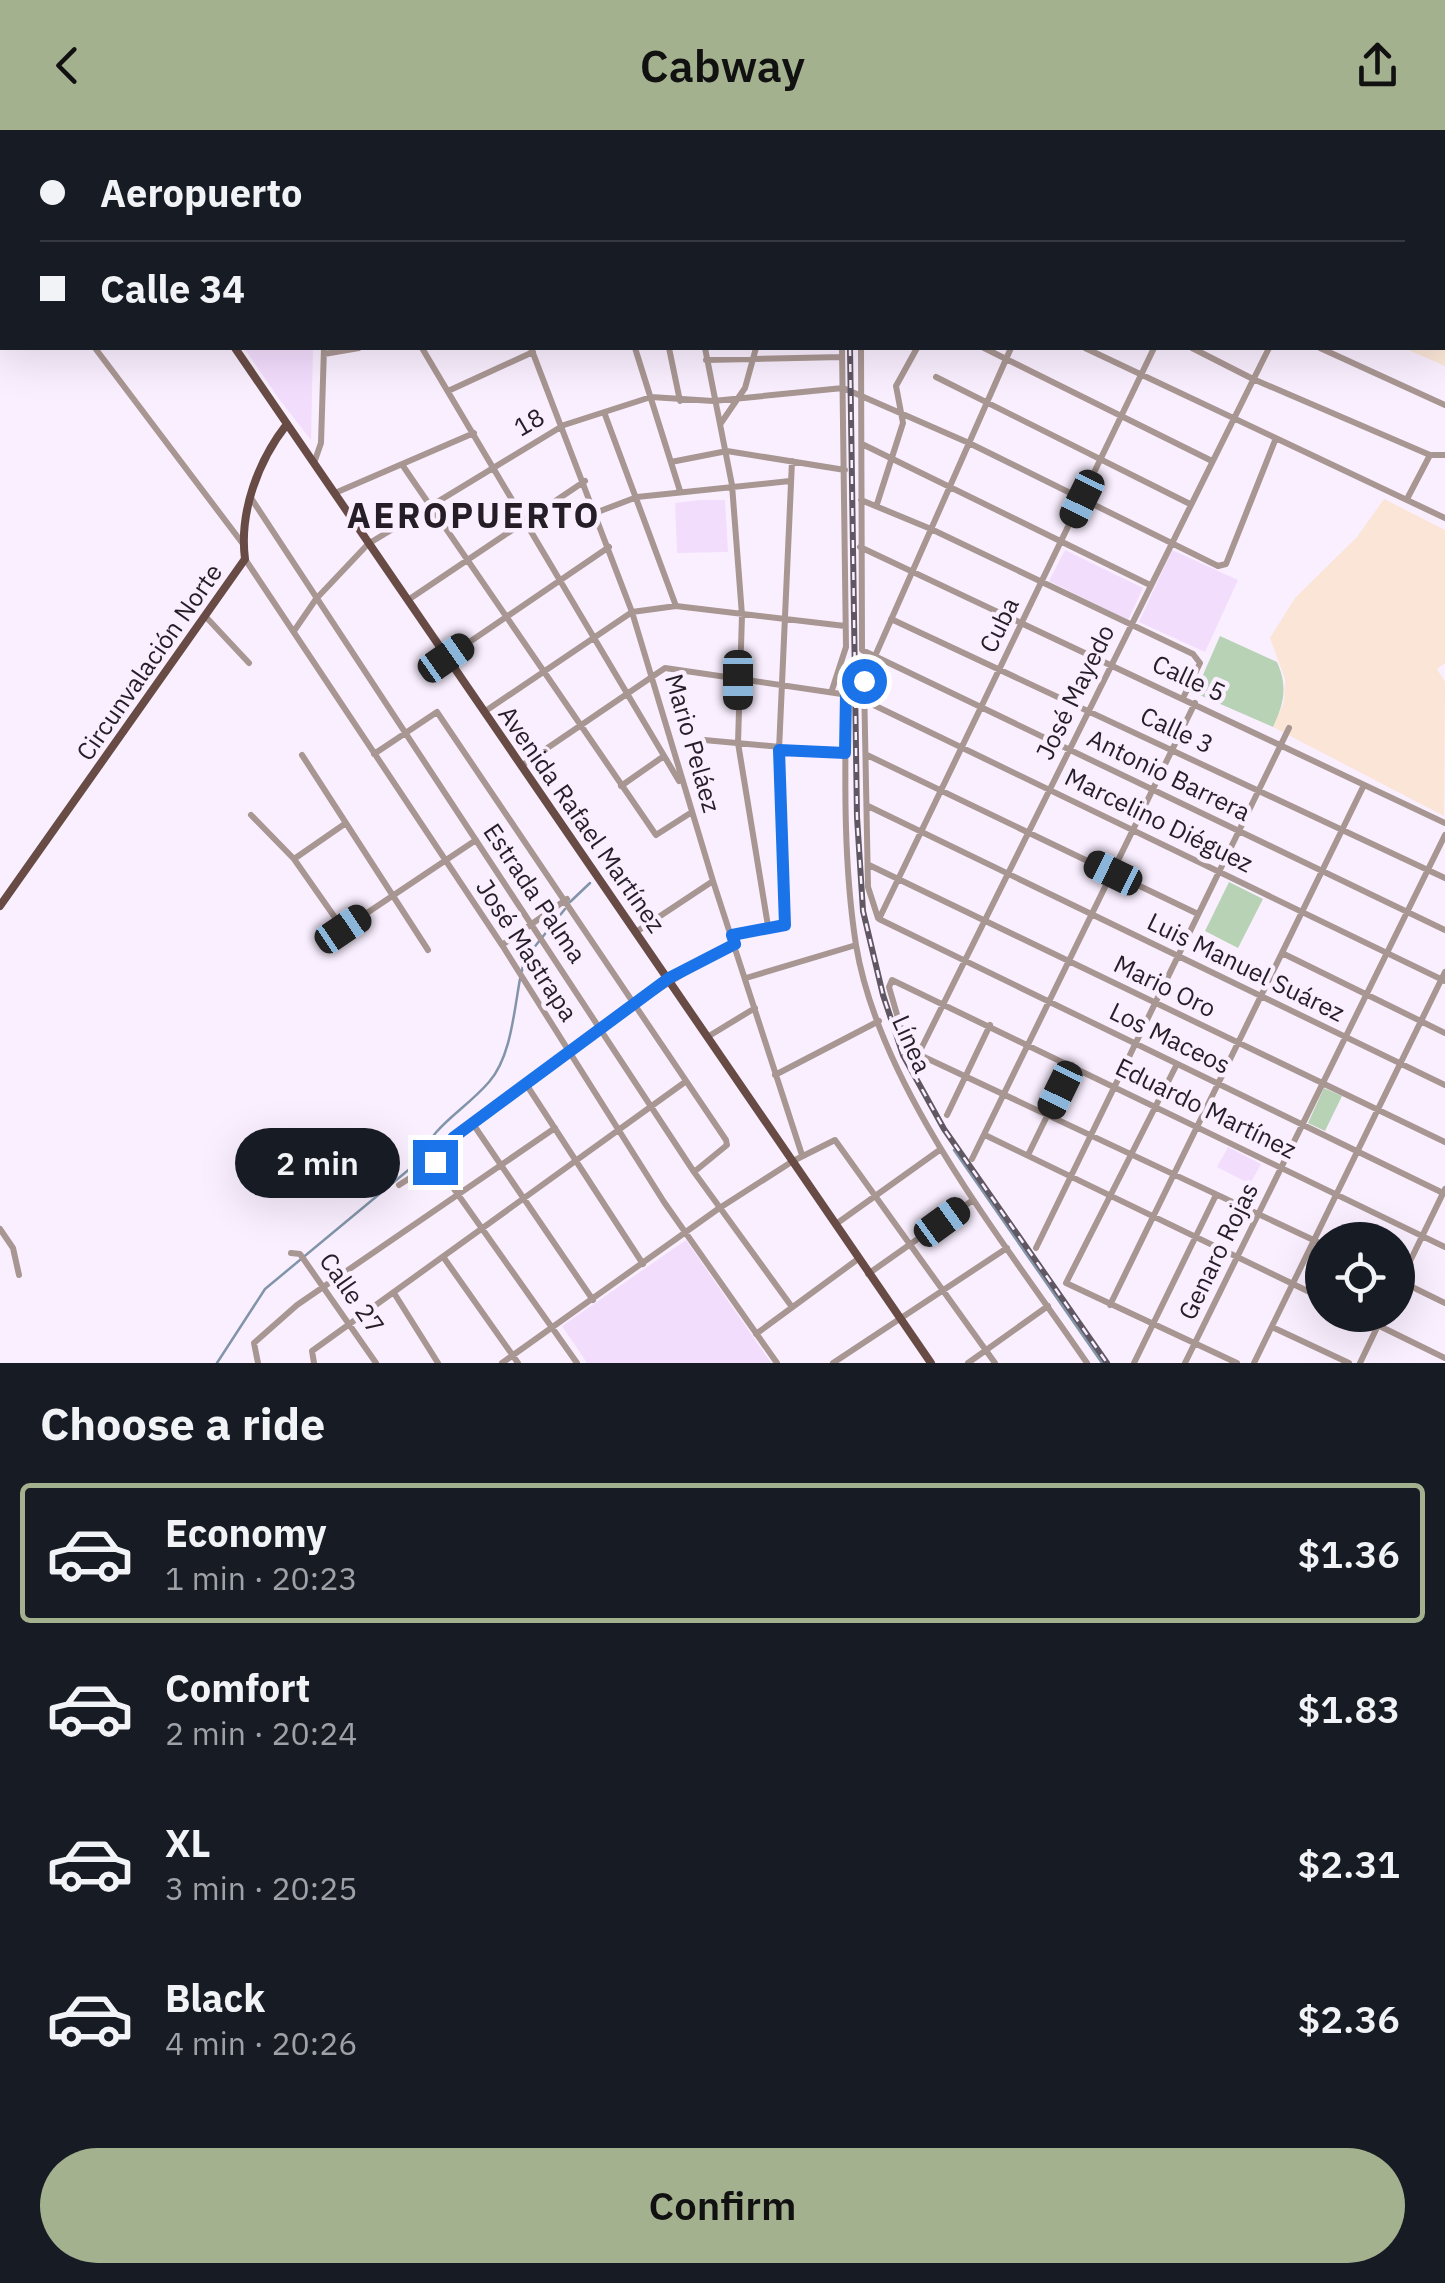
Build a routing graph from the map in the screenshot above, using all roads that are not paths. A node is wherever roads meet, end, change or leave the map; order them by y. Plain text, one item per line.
1 (96, 350) edge
2 (236, 350) edge
3 (324, 350) edge
4 (423, 350) edge
5 (532, 350) edge
6 (636, 350) edge
7 (670, 350) edge
8 (705, 350) edge
9 (842, 350) edge
10 (861, 350) edge
11 (916, 350) edge
12 (988, 350) edge
13 (1010, 350) edge
14 (1089, 350) edge
15 (1153, 350) edge
16 (1196, 350) edge
17 (1268, 350) edge
18 (1324, 350) edge
19 (756, 351) edge
20 (842, 357) junction
21 (1006, 358) junction
22 (706, 360) junction
23 (1141, 374) junction
24 (936, 377) dead end
25 (1253, 379) junction
26 (843, 388) junction
27 (448, 391) junction
28 (861, 393) junction
29 (651, 397) junction
30 (740, 398) junction
31 (680, 401) junction
32 (713, 401) junction
33 (988, 401) junction
34 (1445, 405) edge
35 (900, 410) junction
36 (604, 412) junction
37 (1122, 415) junction
38 (1233, 418) junction
39 (287, 424) junction
40 (720, 424) junction
41 (564, 425) junction
42 (474, 434) junction
43 (1276, 438) junction
44 (969, 443) junction
45 (862, 444) junction
46 (727, 451) junction
47 (1430, 455) junction
48 (1445, 456) edge
49 (890, 458) junction
50 (1100, 460) junction
51 (792, 461) junction
52 (1212, 461) junction
53 (314, 462) junction
54 (671, 462) junction
55 (403, 466) junction
56 (493, 466) junction
57 (845, 470) junction
58 (585, 481) junction
59 (791, 481) junction
60 (732, 485) junction
61 (950, 486) junction
62 (680, 490) junction
63 (335, 493) junction
64 (637, 497) junction
65 (251, 498) junction
66 (1082, 499) junction
67 (861, 500) junction
68 (1407, 500) junction
69 (877, 504) junction
70 (1190, 504) junction
71 (430, 507) junction
72 (595, 513) junction
73 (1445, 518) edge
74 (526, 522) junction
75 (931, 529) junction
76 (1062, 540) junction
77 (1171, 543) junction
78 (243, 544) junction
79 (368, 544) junction
80 (860, 547) junction
81 (608, 548) junction
82 (245, 559) junction
83 (467, 560) junction
84 (912, 573) junction
85 (558, 578) junction
86 (1042, 583) junction
87 (1150, 585) junction
88 (316, 599) junction
89 (407, 601) junction
90 (676, 606) junction
91 (632, 612) junction
92 (742, 615) junction
93 (506, 616) junction
94 (206, 617) junction
95 (891, 619) junction
96 (785, 621) junction
97 (1022, 624) junction
98 (1130, 625) junction
99 (844, 626) junction
100 (294, 631) junction
101 (592, 636) junction
102 (875, 657) junction
103 (446, 658) junction
104 (249, 663) dead end
105 (1112, 664) junction
106 (1000, 670) junction
107 (544, 671) junction
108 (653, 673) junction
109 (738, 680) junction
110 (783, 686) junction
111 (832, 690) junction
112 (624, 693) junction
113 (850, 694) junction
114 (1183, 698) junction
115 (865, 701) junction
116 (1195, 703) junction
117 (982, 708) junction
118 (1089, 711) junction
119 (484, 713) junction
120 (579, 725) junction
121 (1289, 728) dead end
122 (404, 734) junction
123 (704, 740) dead end
124 (738, 742) junction
125 (1282, 743) junction
126 (964, 748) junction
127 (779, 750) junction
128 (1069, 750) junction
129 (1173, 751) junction
130 (845, 753) junction
131 (374, 754) junction
132 (302, 755) dead end
133 (868, 755) junction
134 (664, 756) junction
135 (522, 766) junction
136 (1364, 784) junction
137 (621, 786) junction
138 (685, 790) junction
139 (1049, 790) junction
140 (1153, 790) junction
141 (943, 791) junction
142 (1258, 791) junction
143 (868, 806) junction
144 (692, 812) junction
145 (251, 815) dead end
146 (346, 823) junction
147 (1445, 823) edge
148 (1134, 830) junction
149 (1342, 830) junction
150 (1238, 831) junction
151 (923, 832) junction
152 (1029, 832) junction
153 (1445, 834) edge
154 (476, 840) junction
155 (294, 859) junction
156 (445, 861) junction
157 (869, 865) junction
158 (1428, 870) junction
159 (1322, 871) junction
160 (1218, 872) junction
161 (1113, 873) junction
162 (1008, 874) junction
163 (1445, 878) edge
164 (899, 880) junction
165 (713, 881) junction
166 (393, 895) junction
167 (566, 899) junction
168 (0, 906) edge
169 (1302, 912) junction
170 (1407, 912) junction
171 (1198, 914) junction
172 (1093, 915) junction
173 (879, 919) junction
174 (985, 921) junction
175 (531, 923) junction
176 (768, 926) junction
177 (1445, 930) edge
178 (636, 932) junction
179 (732, 935) junction
180 (735, 944) junction
181 (856, 945) junction
182 (502, 946) junction
183 (428, 950) dead end
184 (1282, 953) junction
185 (1386, 953) junction
186 (1178, 956) junction
187 (966, 961) junction
188 (1070, 962) junction
189 (669, 978) junction
190 (746, 978) junction
191 (895, 978) joint
192 (1444, 978) edge
193 (1366, 994) junction
194 (1261, 996) junction
195 (1050, 1002) junction
196 (634, 1003) junction
197 (944, 1003) junction
198 (1155, 1003) junction
199 (755, 1008) junction
200 (1421, 1021) junction
201 (879, 1022) junction
202 (990, 1025) junction
203 (602, 1027) junction
204 (1445, 1033) edge
205 (709, 1036) junction
206 (1345, 1037) junction
207 (1238, 1043) junction
208 (1030, 1044) junction
209 (1136, 1044) junction
210 (569, 1052) junction
211 (918, 1055) junction
212 (1072, 1064) junction
213 (1177, 1064) junction
214 (1400, 1064) junction
215 (775, 1074) junction
216 (965, 1076) junction
217 (685, 1082) junction
218 (1323, 1083) junction
219 (526, 1084) junction
220 (1219, 1084) junction
221 (1445, 1085) edge
222 (1115, 1086) junction
223 (1006, 1094) junction
224 (1157, 1106) junction
225 (650, 1107) junction
226 (1378, 1110) junction
227 (947, 1114) dead end
228 (1048, 1115) junction
229 (473, 1124) junction
230 (1302, 1124) junction
231 (1198, 1126) junction
232 (555, 1128) junction
233 (618, 1129) junction
234 (1091, 1135) junction
235 (985, 1136) junction
236 (1445, 1142) edge
237 (941, 1150) junction
238 (1358, 1151) junction
239 (1028, 1155) junction
240 (1134, 1155) junction
241 (802, 1156) junction
242 (576, 1160) junction
243 (972, 1160) dead end
244 (792, 1161) junction
245 (437, 1165) junction
246 (502, 1165) junction
247 (1282, 1167) junction
248 (694, 1172) junction
249 (1175, 1175) junction
250 (1071, 1176) junction
251 (399, 1184) dead end
252 (1444, 1191) edge
253 (1337, 1194) junction
254 (460, 1195) junction
255 (877, 1195) junction
256 (1216, 1195) junction
257 (1112, 1196) junction
258 (526, 1199) junction
259 (973, 1200) junction
260 (718, 1208) junction
261 (1258, 1214) junction
262 (1153, 1217) junction
263 (1323, 1222) edge
264 (836, 1224) junction
265 (0, 1229) edge
266 (484, 1230) junction
267 (685, 1233) junction
268 (1305, 1236) edge
269 (1422, 1236) junction
270 (1195, 1238) junction
271 (911, 1244) junction
272 (1006, 1248) junction
273 (1036, 1248) dead end
274 (1445, 1248) edge
275 (1415, 1250) edge
276 (292, 1253) dead end
277 (1237, 1257) junction
278 (444, 1258) junction
279 (858, 1259) junction
280 (1305, 1259) edge
281 (643, 1264) junction
282 (868, 1274) junction
283 (18, 1275) dead end
284 (1293, 1284) junction
285 (326, 1286) junction
286 (943, 1290) junction
287 (1305, 1290) edge
288 (1415, 1290) edge
289 (394, 1293) junction
290 (593, 1300) junction
291 (1445, 1303) edge
292 (1110, 1304) junction
293 (1048, 1306) junction
294 (792, 1307) junction
295 (900, 1320) junction
296 (351, 1324) junction
297 (1152, 1324) junction
298 (1272, 1327) junction
299 (553, 1328) junction
300 (1375, 1332) edge
301 (1391, 1332) edge
302 (756, 1334) junction
303 (1195, 1343) junction
304 (986, 1351) junction
305 (1445, 1358) edge
306 (516, 1359) edge
307 (255, 1360) edge
308 (314, 1363) edge
309 (376, 1363) edge
310 (438, 1363) edge
311 (502, 1363) edge
312 (578, 1363) edge
313 (777, 1363) edge
314 (834, 1363) edge
315 (931, 1363) edge
316 (968, 1363) edge
317 (995, 1363) edge
318 (1087, 1363) edge
319 (1134, 1363) edge
320 (1185, 1363) edge
321 (1237, 1363) edge
322 (1254, 1363) edge
323 (1349, 1363) edge
324 (1360, 1363) edge

1 - 78 street
2 - 39 main road, Avenida Rafael Martínez
3 - 53 street
4 - 27 street
5 - 27 street
5 - 41 street, Mario Peláez
6 - 29 street
7 - 31 street
8 - 22 street
9 - 20 street
10 - 28 street
11 - 35 street
12 - 21 street
13 - 21 street
14 - 23 street
15 - 23 street, Cuba
16 - 25 street
17 - 25 street, José Mayedo
18 - 34 street
19 - 20 street
19 - 22 street
19 - 30 street
20 - 26 street
21 - 33 street
21 - 37 street
22 - 32 street
23 - 37 street, Cuba
23 - 38 street
24 - 33 street
25 - 38 street, José Mayedo
25 - 47 street
26 - 28 street
26 - 30 street, 18
26 - 57 street
27 - 42 street
28 - 35 street
28 - 45 street
29 - 31 street, 18
29 - 36 street, 18
29 - 54 street
30 - 32 street, 18
30 - 40 street
31 - 32 street, 18
32 - 40 street
33 - 44 street
33 - 50 street
35 - 44 street
35 - 49 street
36 - 41 street, 18
36 - 64 street
37 - 50 street, Cuba
37 - 52 street
38 - 43 street
38 - 52 street, José Mayedo
39 - 53 main road, Avenida Rafael Martínez
39 - 65 main road, Circunvalación Norte
40 - 46 street
41 - 56 street, 18
41 - 58 street, Mario Peláez
42 - 55 street
42 - 56 street
43 - 68 street
43 - 77 street
44 - 61 street
44 - 66 street
45 - 49 street
45 - 67 street
46 - 51 street
46 - 54 street
46 - 60 street
47 - 48 street
47 - 68 street
49 - 61 street
49 - 69 street
50 - 66 street, Cuba
50 - 70 street
51 - 57 street
51 - 59 street
52 - 70 street, José Mayedo
53 - 63 main road, Avenida Rafael Martínez
54 - 62 street
55 - 63 street
55 - 71 street
56 - 71 street, 18
56 - 74 street
57 - 99 street
58 - 72 street, Mario Peláez
58 - 74 street
59 - 60 street
59 - 96 street
60 - 62 street
60 - 92 street
61 - 75 street
61 - 76 street
62 - 64 street
63 - 79 main road, Avenida Rafael Martínez
64 - 72 street
64 - 90 street
65 - 78 main road, Circunvalación Norte
65 - 88 street, Estrada Palma
66 - 76 street, Cuba
66 - 77 street
67 - 69 street
67 - 80 street
68 - 73 street
69 - 75 street
70 - 77 street, José Mayedo
71 - 79 street, 18
71 - 83 street
72 - 81 street, Mario Peláez
74 - 83 street
74 - 85 street
75 - 84 street
75 - 86 street
76 - 86 street, Cuba
76 - 87 street
77 - 87 street, José Mayedo
78 - 82 main road, Circunvalación Norte
79 - 88 street, 18
79 - 89 main road, Avenida Rafael Martínez
80 - 84 street, Calle 5
80 - 102 street
81 - 85 street
81 - 91 street, Mario Peláez
82 - 94 main road, Circunvalación Norte
82 - 100 street, José Mastrapa
83 - 89 street
83 - 93 street
84 - 95 street
84 - 97 street, Calle 5
85 - 93 street
85 - 101 street
86 - 97 street, Cuba
86 - 98 street
87 - 98 street, José Mayedo
88 - 100 street, 18
88 - 122 street, Estrada Palma
89 - 103 main road, Avenida Rafael Martínez
90 - 91 street
90 - 92 street
91 - 101 street
91 - 108 street, Mario Peláez
92 - 96 street
92 - 109 street
93 - 103 street
93 - 107 street
94 - 104 street
94 - 168 main road, Circunvalación Norte
95 - 102 street
95 - 106 street, Calle 3
96 - 99 street
96 - 110 street
97 - 105 street, Calle 5
97 - 106 street, Cuba
98 - 105 street, José Mayedo
98 - 114 street
99 - 111 street
100 - 131 street, José Mastrapa
101 - 107 street
101 - 112 street
102 - 115 street
102 - 117 street, Antonio Barrera
103 - 119 main road, Avenida Rafael Martínez
105 - 114 street, Calle 5
105 - 118 street, José Mayedo
106 - 117 street, Cuba
106 - 118 street, Calle 3
107 - 119 street
107 - 120 street
108 - 109 street, Marcelino Diéguez
108 - 112 street
108 - 138 street, Mario Peláez
109 - 110 street, Marcelino Diéguez
109 - 124 street
110 - 111 street, Marcelino Diéguez
110 - 127 street
111 - 113 street, Marcelino Diéguez
112 - 120 street
112 - 134 street
113 - 115 street, Marcelino Diéguez
113 - 130 street, Línea
114 - 116 street, Calle 5
115 - 126 street, Marcelino Diéguez
115 - 133 street
116 - 125 street, Calle 5
116 - 129 street
117 - 126 street, Cuba
117 - 128 street, Antonio Barrera
118 - 128 street, José Mayedo
118 - 129 street, Calle 3
119 - 135 main road, Avenida Rafael Martínez
120 - 135 street
120 - 137 street
121 - 125 street
122 - 131 street
122 - 154 street, Estrada Palma
122 - 167 street
123 - 124 street
124 - 127 street
124 - 176 street
125 - 136 street, Calle 5
125 - 142 street
126 - 139 street, Marcelino Diéguez
126 - 141 street, Cuba
127 - 130 street
127 - 176 street
128 - 139 street, José Mayedo
128 - 140 street, Antonio Barrera
129 - 140 street
129 - 142 street, Calle 3
130 - 181 street, Línea
131 - 156 street, José Mastrapa
132 - 146 street
133 - 141 street
133 - 143 street
134 - 137 street
134 - 138 street
135 - 178 main road, Avenida Rafael Martínez
136 - 147 street, Calle 5
136 - 149 street
137 - 144 street
138 - 144 street, Mario Peláez
139 - 148 street, Marcelino Diéguez
139 - 152 street, José Mayedo
140 - 148 street
140 - 150 street, Antonio Barrera
141 - 151 street, Cuba
141 - 152 street
142 - 149 street, Calle 3
142 - 150 street
143 - 151 street, Luis Manuel Suárez
143 - 157 street
144 - 165 street, Mario Peláez
145 - 155 street
146 - 155 street
146 - 166 street
148 - 160 street, Marcelino Diéguez
148 - 161 street
149 - 158 street, Calle 3
149 - 159 street
150 - 159 street, Antonio Barrera
150 - 160 street
151 - 162 street, Luis Manuel Suárez
151 - 164 street, Cuba
152 - 161 street
152 - 162 street, José Mayedo
153 - 158 street, Genaro Rojas
154 - 156 street
154 - 175 street, Estrada Palma
155 - 166 street
156 - 166 street
156 - 182 street, José Mastrapa
157 - 164 street, Mario Oro
157 - 173 street
158 - 163 street, Calle 3
158 - 170 street, Genaro Rojas
159 - 169 street
159 - 170 street, Antonio Barrera
160 - 169 street, Marcelino Diéguez
160 - 171 street
161 - 171 street
161 - 172 street
162 - 172 street, Luis Manuel Suárez
162 - 174 street, José Mayedo
164 - 173 street, Cuba
164 - 174 street, Mario Oro
165 - 178 street
165 - 179 street, Mario Peláez
166 - 183 street
167 - 175 street
167 - 196 street
169 - 184 street
169 - 185 street, Marcelino Diéguez
170 - 177 street, Antonio Barrera
170 - 185 street, Genaro Rojas
171 - 186 street
172 - 186 street, Luis Manuel Suárez
172 - 188 street
173 - 187 street, Los Maceos
174 - 187 street, José Mayedo
174 - 188 street, Mario Oro
175 - 182 street
175 - 203 street, Estrada Palma
176 - 179 street
178 - 189 main road, Avenida Rafael Martínez
179 - 180 street, Mario Peláez
180 - 189 street
180 - 190 street, Mario Peláez
181 - 190 street
181 - 201 street, Línea
182 - 210 street, José Mastrapa
184 - 193 street
184 - 194 street
185 - 192 street, Marcelino Diéguez
185 - 193 street, Genaro Rojas
186 - 194 street, Luis Manuel Suárez
186 - 198 street
187 - 195 street, Los Maceos
187 - 197 street, José Mayedo
188 - 195 street
188 - 198 street, Mario Oro
189 - 196 street
189 - 205 main road, Avenida Rafael Martínez
190 - 199 street, Mario Peláez
191 - 197 street, Eduardo Martínez
191 - 211 street, Línea
192 - 200 street
193 - 200 street
193 - 206 street, Genaro Rojas
194 - 206 street, Luis Manuel Suárez
194 - 207 street
195 - 208 street
195 - 209 street, Los Maceos
196 - 203 street
196 - 217 street
197 - 202 street, Eduardo Martínez
197 - 211 street, José Mayedo
198 - 207 street, Mario Oro
198 - 209 street
199 - 205 street
199 - 215 street, Mario Peláez
200 - 204 street
200 - 214 street
201 - 215 street
201 - 237 street, Línea
202 - 208 street, Eduardo Martínez
202 - 216 street
203 - 210 street
203 - 225 street, Estrada Palma
205 - 244 main road, Avenida Rafael Martínez
206 - 214 street, Luis Manuel Suárez
206 - 218 street, Genaro Rojas
207 - 218 street, Mario Oro
207 - 220 street
208 - 212 street, Eduardo Martínez
208 - 223 street
209 - 213 street, Los Maceos
209 - 222 street
210 - 219 street
210 - 233 street, José Mastrapa
211 - 216 street
212 - 222 street, Eduardo Martínez
212 - 228 street
213 - 220 street, Los Maceos
213 - 224 street
214 - 221 street, Luis Manuel Suárez
214 - 226 street
215 - 241 street, Mario Peláez
216 - 223 street
216 - 227 street
217 - 225 street
217 - 248 street
218 - 226 street, Mario Oro
218 - 230 street, Genaro Rojas
219 - 229 street
219 - 232 street
220 - 230 street, Los Maceos
220 - 231 street
222 - 224 street, Eduardo Martínez
222 - 234 street
223 - 228 street
223 - 235 street
224 - 231 street, Eduardo Martínez
224 - 240 street
225 - 233 street
225 - 248 street, Estrada Palma
226 - 236 street, Mario Oro
226 - 238 street
228 - 234 street
228 - 239 street
229 - 245 street
229 - 246 street
230 - 238 street, Los Maceos
230 - 247 street, Genaro Rojas
231 - 247 street, Eduardo Martínez
231 - 249 street
232 - 242 street
232 - 246 street
233 - 242 street
233 - 267 street, José Mastrapa
234 - 240 street
234 - 250 street
235 - 239 street
235 - 243 street
237 - 255 street
237 - 259 street, Línea
238 - 252 street, Los Maceos
238 - 253 street
239 - 250 street
240 - 249 street
240 - 257 street
241 - 244 street
241 - 255 street
242 - 258 street
242 - 281 street
244 - 260 street
244 - 264 main road, Avenida Rafael Martínez
245 - 251 street
245 - 254 street
246 - 254 street
246 - 258 street
247 - 253 street, Eduardo Martínez
247 - 261 street, Genaro Rojas
248 - 260 street, Estrada Palma
249 - 256 street
249 - 262 street
250 - 257 street
250 - 273 street
252 - 269 street
253 - 263 street
253 - 269 street, Eduardo Martínez
254 - 266 street
254 - 285 street
255 - 264 street
255 - 271 street
256 - 261 street
256 - 270 street
257 - 262 street
257 - 292 street
258 - 266 street
258 - 290 street
259 - 271 street
259 - 272 street, Línea
260 - 267 street
260 - 294 street, Estrada Palma
261 - 268 street
261 - 277 street, Genaro Rojas
262 - 270 street
262 - 292 street
264 - 279 main road, Avenida Rafael Martínez
265 - 283 street
266 - 278 street
266 - 299 street
267 - 281 street
267 - 302 street, José Mastrapa
269 - 274 street, Eduardo Martínez
269 - 275 street
270 - 277 street
270 - 297 street
271 - 282 street
271 - 286 street
272 - 286 street
272 - 293 street, Línea
276 - 285 street, Calle 27
277 - 284 street
277 - 303 street, Genaro Rojas
278 - 289 street
278 - 306 street
279 - 282 main road, Avenida Rafael Martínez
279 - 294 street
280 - 284 street
281 - 290 street
282 - 295 main road, Avenida Rafael Martínez
284 - 287 street
284 - 298 street
285 - 296 street, Calle 27
285 - 307 street
286 - 295 street
286 - 304 street
288 - 291 street
289 - 296 street
289 - 310 street
290 - 299 street
292 - 297 street
293 - 304 street
293 - 318 street, Línea
294 - 302 street
295 - 314 street
295 - 315 main road, Avenida Rafael Martínez
296 - 308 street
296 - 309 street, Calle 27
297 - 303 street
297 - 319 street
298 - 322 street
298 - 323 street
299 - 306 street
299 - 312 street
300 - 324 street
301 - 305 street
302 - 313 street, José Mastrapa
303 - 320 street, Genaro Rojas
303 - 321 street
304 - 316 street
304 - 317 street
306 - 311 street

